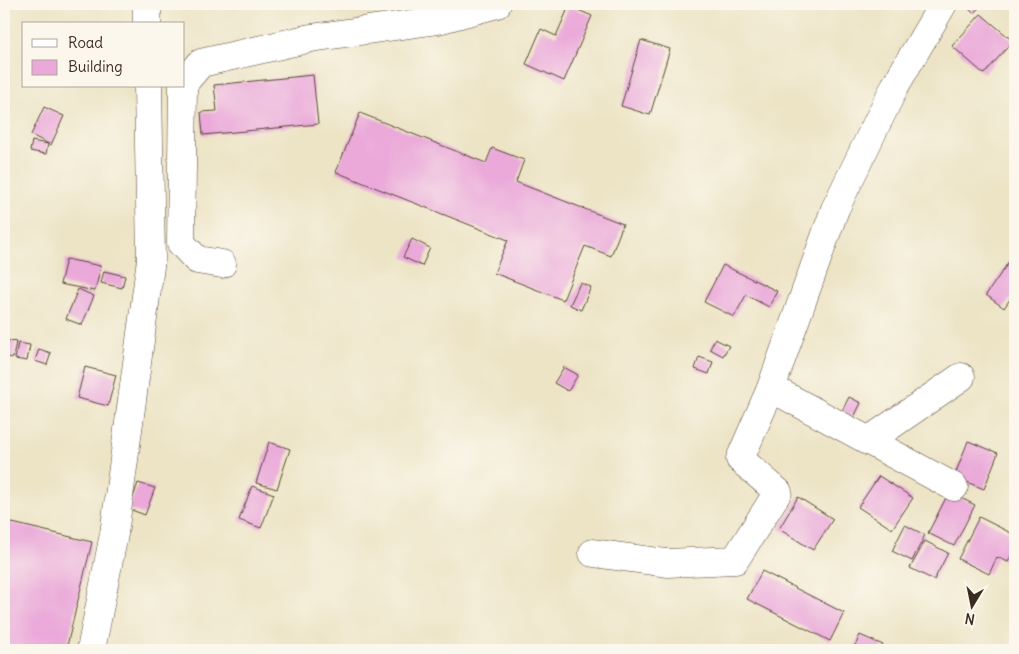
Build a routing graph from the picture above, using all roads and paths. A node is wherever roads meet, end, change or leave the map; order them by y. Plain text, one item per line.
1 (147, 4) edge
2 (497, 4) edge
3 (943, 4) edge
4 (147, 22) edge
5 (185, 83) edge
6 (148, 88) edge
7 (183, 88) edge
8 (222, 264) dead end
9 (961, 377) dead end
10 (771, 388) junction
11 (868, 441) junction
12 (954, 487) dead end
13 (593, 552) dead end
14 (91, 650) edge

1 - 4 street
2 - 5 street
3 - 10 street
6 - 14 street
7 - 8 street
9 - 11 street
10 - 11 street
10 - 13 street
11 - 12 street

